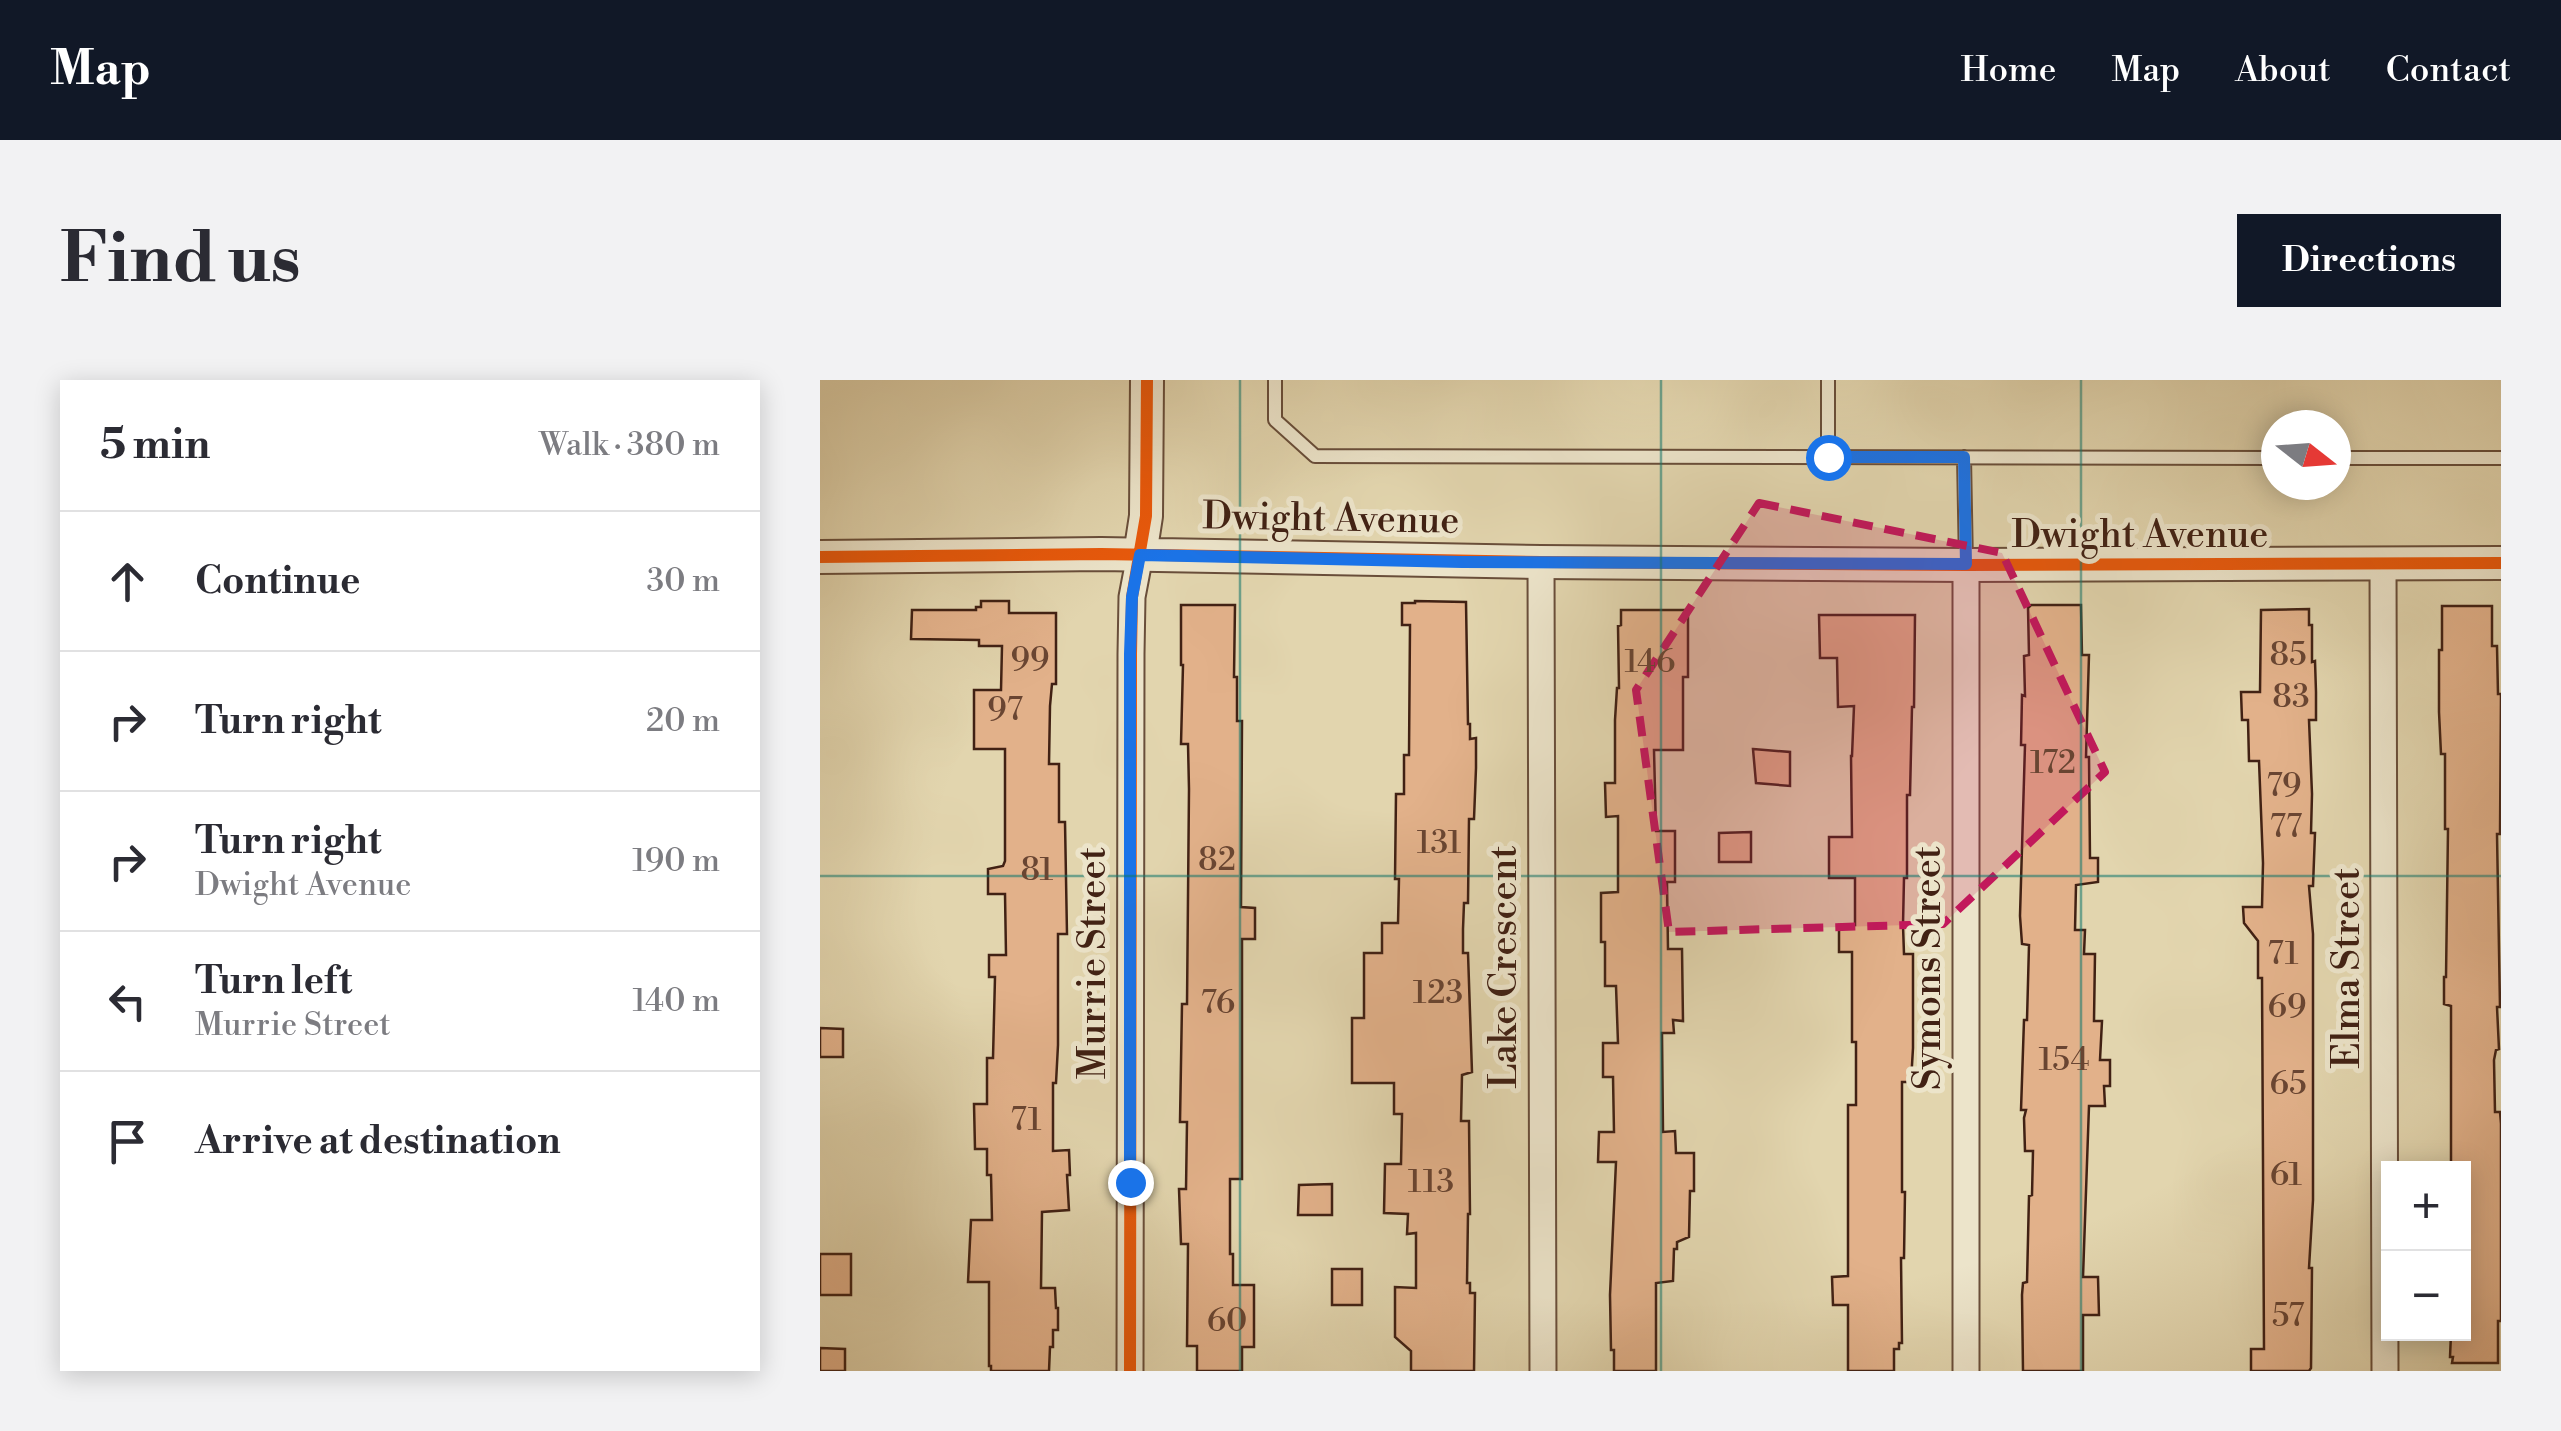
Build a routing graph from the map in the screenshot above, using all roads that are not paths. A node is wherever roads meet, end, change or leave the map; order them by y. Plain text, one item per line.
1 (1146, 380) edge
2 (1276, 380) edge
3 (1828, 380) edge
4 (1828, 457) junction
5 (1964, 457) junction
6 (2261, 458) edge
7 (2351, 458) edge
8 (2501, 458) edge
9 (1140, 555) junction
10 (820, 557) edge
11 (1540, 562) junction
12 (1966, 564) junction
13 (2501, 564) edge
14 (2384, 565) junction
15 (1130, 1371) edge
16 (1543, 1371) edge
17 (1966, 1371) edge
18 (2385, 1371) edge

1 - 9 street
2 - 4 lane
3 - 4 lane
4 - 5 lane
5 - 6 lane
5 - 12 lane
7 - 8 lane
9 - 10 street, Dwight Avenue
9 - 11 street, Dwight Avenue
9 - 15 street, Murrie Street
11 - 12 street, Dwight Avenue
11 - 16 street, Lake Crescent
12 - 14 street, Dwight Avenue
12 - 17 street, Symons Street
13 - 14 street, Dwight Avenue
14 - 18 street, Elma Street

